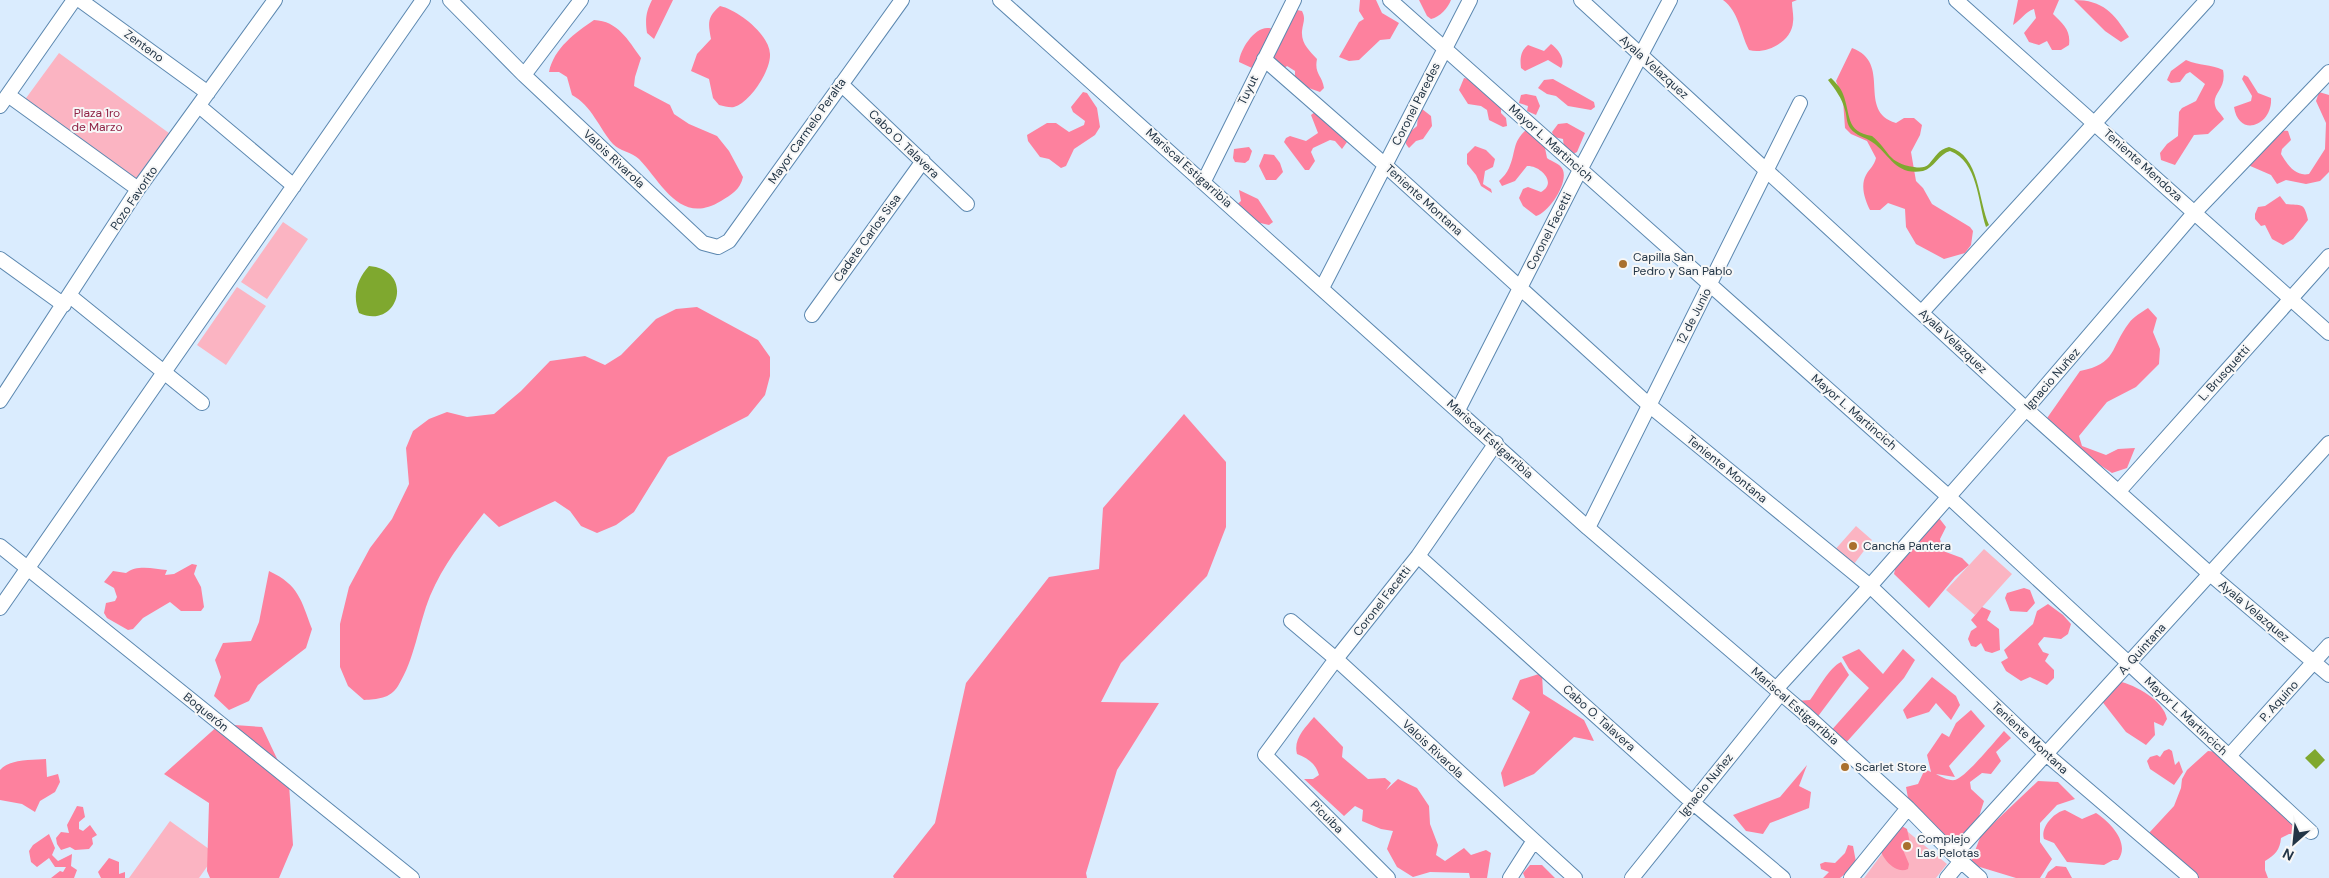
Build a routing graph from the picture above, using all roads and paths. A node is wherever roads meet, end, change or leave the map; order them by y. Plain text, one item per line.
1 (74, 0) edge
2 (80, 0) edge
3 (275, 0) edge
4 (423, 0) edge
5 (450, 0) edge
6 (581, 0) edge
7 (902, 0) edge
8 (1000, 0) edge
9 (1294, 0) edge
10 (1390, 0) edge
11 (1470, 0) edge
12 (1582, 0) edge
13 (1670, 0) edge
14 (2207, 0) edge
15 (1962, 2) edge
16 (1445, 48) junction
17 (1641, 56) junction
18 (1264, 59) junction
19 (2329, 72) edge
20 (524, 75) junction
21 (841, 84) junction
22 (208, 93) junction
23 (4, 100) edge
24 (1800, 103) dead end
25 (199, 106) junction
26 (2096, 123) junction
27 (923, 161) junction
28 (1385, 165) junction
29 (1580, 170) junction
30 (1767, 170) junction
31 (1204, 181) junction
32 (294, 186) junction
33 (138, 189) junction
34 (967, 204) dead end
35 (2195, 212) junction
36 (703, 243) joint
37 (2329, 256) edge
38 (0, 259) edge
39 (1710, 285) junction
40 (1520, 287) junction
41 (1322, 288) junction
42 (2291, 298) junction
43 (67, 301) junction
44 (1922, 312) junction
45 (812, 316) dead end
46 (2329, 332) edge
47 (164, 371) junction
48 (0, 401) edge
49 (202, 403) dead end
50 (1650, 405) junction
51 (2026, 409) junction
52 (1458, 410) junction
53 (1496, 443) junction
54 (2329, 443) edge
55 (2119, 491) junction
56 (1949, 496) junction
57 (1588, 528) junction
58 (0, 546) edge
59 (1418, 556) junction
60 (29, 568) junction
61 (2210, 574) junction
62 (1870, 586) junction
63 (0, 608) edge
64 (1290, 621) dead end
65 (2329, 645) edge
66 (1336, 659) junction
67 (2314, 662) junction
68 (2128, 663) junction
69 (2329, 676) edge
70 (1778, 691) junction
71 (2046, 754) junction
72 (1265, 755) joint
73 (2229, 756) junction
74 (1692, 802) junction
75 (1908, 808) junction
76 (2311, 832) dead end
77 (1533, 842) junction
78 (1957, 858) junction
79 (412, 878) edge
80 (1388, 878) edge
81 (1510, 878) edge
82 (1575, 878) edge
83 (1632, 878) edge
84 (1783, 878) edge
85 (1851, 878) edge
86 (1947, 878) edge
87 (1980, 878) edge
88 (2191, 878) edge

1 - 23 street
2 - 22 street, Zenteno
3 - 22 street, Pozo Favorito
4 - 32 street
5 - 20 street, Valois Rivarola
6 - 20 street
7 - 21 street, Mayor Carmelo Peralta
8 - 31 street, Mariscal Estigarribia
9 - 18 street, Tuyut
10 - 16 street, Mayor L. Martincich
11 - 16 street, Coronel Paredes
12 - 17 street, Ayala Velazquez
13 - 17 street, Coronel Facetti
14 - 26 street
15 - 26 street, Teniente Mendoza
16 - 28 street, Coronel Paredes
16 - 29 street, Mayor L. Martincich
17 - 29 street, Coronel Facetti
17 - 30 street, Ayala Velazquez
18 - 28 street, Teniente Montana
18 - 31 street, Tuyut
19 - 35 street, Ignacio Nuñez
20 - 36 street, Valois Rivarola
21 - 27 street, Cabo O. Talavera
21 - 36 street, Mayor Carmelo Peralta
22 - 25 street, Pozo Favorito
23 - 33 street
24 - 30 street, 12 de Junio
25 - 32 street
25 - 33 street, Pozo Favorito
26 - 35 street, Teniente Mendoza
26 - 44 street
27 - 34 street, Cabo O. Talavera
27 - 45 street, Cadete Carlos Sisa
28 - 40 street, Teniente Montana
28 - 41 street, Coronel Paredes
29 - 39 street, Mayor L. Martincich
29 - 40 street, Coronel Facetti
30 - 39 street, 12 de Junio
30 - 44 street, Ayala Velazquez
31 - 41 street, Mariscal Estigarribia
32 - 47 street
33 - 43 street, Pozo Favorito
35 - 42 street, Teniente Mendoza
35 - 51 street, Ignacio Nuñez
37 - 42 street, L. Brusquetti
38 - 43 street
39 - 50 street, 12 de Junio
39 - 56 street, Mayor L. Martincich
40 - 50 street, Teniente Montana
40 - 52 street, Coronel Facetti
41 - 52 street, Mariscal Estigarribia
42 - 46 street, Teniente Mendoza
42 - 55 street, L. Brusquetti
43 - 47 street
43 - 48 street, Pozo Favorito
44 - 51 street, Ayala Velazquez
47 - 49 street
47 - 60 street
50 - 57 street, 12 de Junio
50 - 62 street, Teniente Montana
51 - 55 street, Ayala Velazquez
51 - 56 street, Ignacio Nuñez
52 - 53 street, Mariscal Estigarribia
53 - 57 street, Mariscal Estigarribia
53 - 59 street, Coronel Facetti
54 - 61 street, A. Quintana
55 - 61 street, Ayala Velazquez
56 - 62 street, Ignacio Nuñez
56 - 68 street, Mayor L. Martincich
57 - 70 street, Mariscal Estigarribia
58 - 60 street, Boquerón
59 - 66 street, Coronel Facetti
59 - 74 street, Cabo O. Talavera
60 - 63 street
60 - 79 street, Boquerón
61 - 67 street, Ayala Velazquez
61 - 68 street, A. Quintana
62 - 70 street, Ignacio Nuñez
62 - 71 street, Teniente Montana
64 - 66 street, Valois Rivarola
65 - 67 street, P. Aquino
66 - 72 street, Coronel Facetti
66 - 77 street, Valois Rivarola
67 - 69 street, Ayala Velazquez
67 - 73 street, P. Aquino
68 - 71 street, A. Quintana
68 - 73 street, Mayor L. Martincich
70 - 74 street, Ignacio Nuñez
70 - 75 street, Mariscal Estigarribia
71 - 78 street, A. Quintana
71 - 88 street, Teniente Montana
72 - 80 street, Picuiba
73 - 76 street, Mayor L. Martincich
74 - 83 street, Ignacio Nuñez
74 - 84 street, Cabo O. Talavera
75 - 78 street, Mariscal Estigarribia
75 - 85 street
77 - 81 street
77 - 82 street, Valois Rivarola
78 - 86 street, A. Quintana
78 - 87 street, Mariscal Estigarribia

